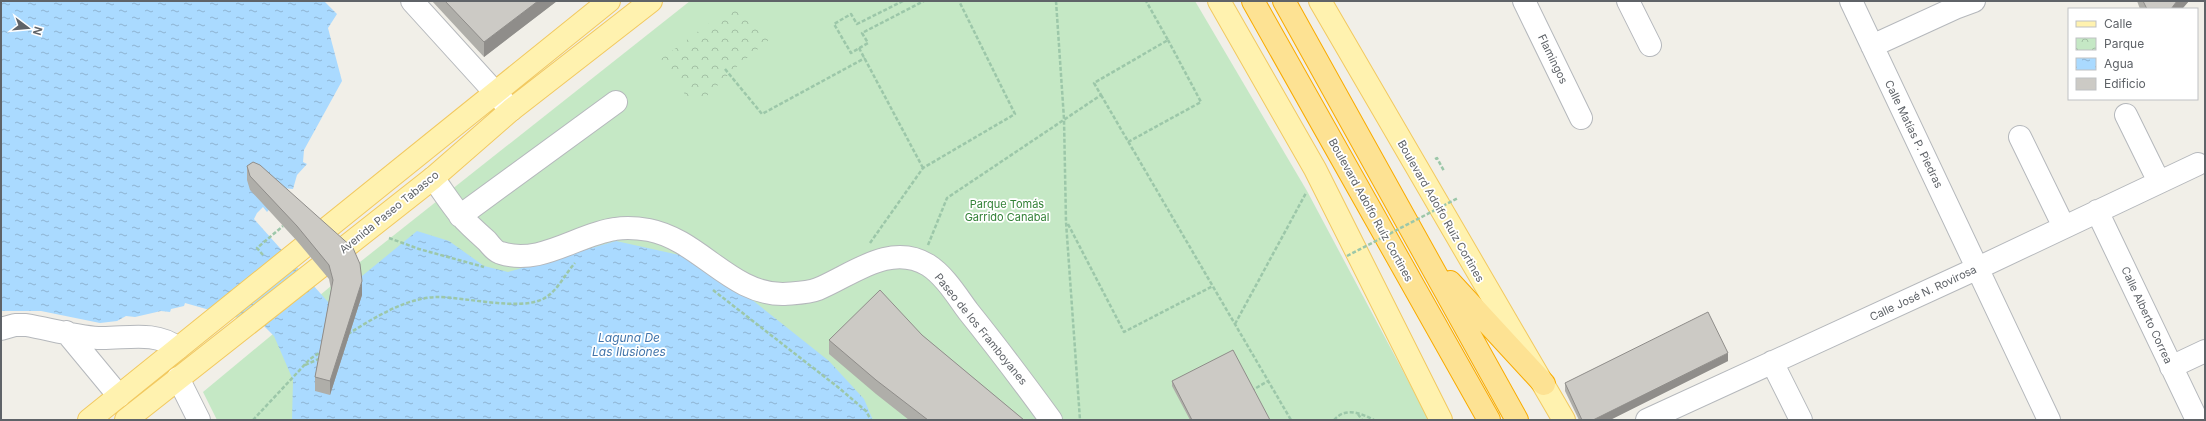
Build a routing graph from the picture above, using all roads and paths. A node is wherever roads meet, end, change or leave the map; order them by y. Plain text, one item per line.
1 (412, 1) edge
2 (608, 1) edge
3 (651, 1) edge
4 (903, 1) edge
5 (924, 1) edge
6 (959, 1) edge
7 (1056, 1) edge
8 (1146, 1) edge
9 (1219, 1) edge
10 (1253, 1) edge
11 (1284, 1) edge
12 (1320, 1) edge
13 (1524, 1) edge
14 (1628, 1) edge
15 (1851, 1) edge
16 (1974, 1) edge
17 (1168, 40) junction
18 (1650, 45) dead end
19 (1872, 46) junction
20 (859, 48) junction
21 (865, 58) junction
22 (725, 70) dead end
23 (496, 91) junction
24 (1101, 95) junction
25 (616, 102) dead end
26 (511, 110) junction
27 (2126, 115) dead end
28 (1581, 118) dead end
29 (1064, 119) junction
30 (2020, 137) dead end
31 (1128, 142) junction
32 (2198, 164) dead end
33 (923, 168) junction
34 (433, 178) junction
35 (2160, 182) junction
36 (1307, 190) dead end
37 (1458, 198) dead end
38 (2097, 211) junction
39 (460, 216) junction
40 (1066, 222) junction
41 (283, 226) edge
42 (2064, 227) junction
43 (866, 249) dead end
44 (1425, 255) junction
45 (1347, 256) dead end
46 (579, 261) dead end
47 (921, 262) junction
48 (1978, 268) junction
49 (276, 269) junction
50 (1213, 286) junction
51 (711, 289) dead end
52 (1235, 324) junction
53 (1, 329) edge
54 (66, 332) junction
55 (343, 338) edge
56 (178, 348) junction
57 (323, 350) edge
58 (2205, 351) edge
59 (321, 358) edge
60 (1772, 362) junction
61 (303, 367) junction
62 (2171, 367) junction
63 (178, 378) junction
64 (1268, 381) junction
65 (1544, 384) junction
66 (1246, 395) edge
67 (119, 396) junction
68 (1358, 414) junction
69 (89, 420) edge
70 (126, 420) edge
71 (199, 420) edge
72 (252, 420) edge
73 (871, 420) edge
74 (1051, 420) edge
75 (1080, 420) edge
76 (1291, 420) edge
77 (1334, 420) edge
78 (1362, 420) edge
79 (1374, 420) edge
80 (1441, 420) edge
81 (1489, 420) edge
82 (1517, 420) edge
83 (1564, 420) edge
84 (1647, 420) edge
85 (1801, 420) edge
86 (2049, 420) edge
87 (2197, 420) edge

1 - 23 street
2 - 23 main road
3 - 26 main road, Avenida Paseo Tabasco
4 - 20 path
5 - 20 path
6 - 33 path
7 - 29 path
8 - 17 path
9 - 80 main road
10 - 81 highway, Boulevard Adolfo Ruíz Cortines
11 - 44 highway
12 - 65 main road, Boulevard Adolfo Ruiz Cortines
13 - 28 street, Flamingos
14 - 18 street
15 - 19 street, Calle Matías P. Piedras
16 - 19 street
17 - 24 path
17 - 31 path
19 - 48 street, Calle Matías P. Piedras
20 - 21 path
21 - 22 path
21 - 33 path
23 - 26 street
23 - 49 main road
24 - 29 path
24 - 31 path
25 - 39 street
26 - 34 main road, Avenida Paseo Tabasco
27 - 35 street
29 - 40 path
29 - 47 path
30 - 42 street
31 - 50 path
32 - 35 street, Calle José N. Rovirosa
33 - 43 path
34 - 39 street, Paseo de los Framboyanes
34 - 63 main road, Avenida Paseo Tabasco
35 - 38 street, Calle José N. Rovirosa
36 - 52 path
37 - 45 path, bridge
38 - 42 street, Calle José N. Rovirosa
38 - 62 street, Calle Alberto Correa
39 - 47 street, Paseo de los Framboyanes
40 - 50 path
40 - 75 path
41 - 49 path
42 - 48 street, Calle José N. Rovirosa
44 - 65 highway
44 - 82 highway
46 - 55 path
47 - 74 street, Paseo de los Framboyanes
48 - 60 street, Calle José N. Rovirosa
48 - 86 street, Calle Matías P. Piedras
49 - 56 main road
50 - 52 path
51 - 73 path
52 - 64 path
53 - 54 street
54 - 56 street
54 - 67 street
56 - 67 main road
57 - 61 path
58 - 62 street
59 - 61 path
60 - 84 street, Calle José N. Rovirosa
60 - 85 street
61 - 72 path
62 - 87 street, Calle Alberto Correa
63 - 70 main road, Avenida Paseo Tabasco
63 - 71 street
64 - 66 path
64 - 76 path
65 - 83 main road, Boulevard Adolfo Ruiz Cortines
67 - 69 main road
68 - 77 path
68 - 78 path
68 - 79 path

